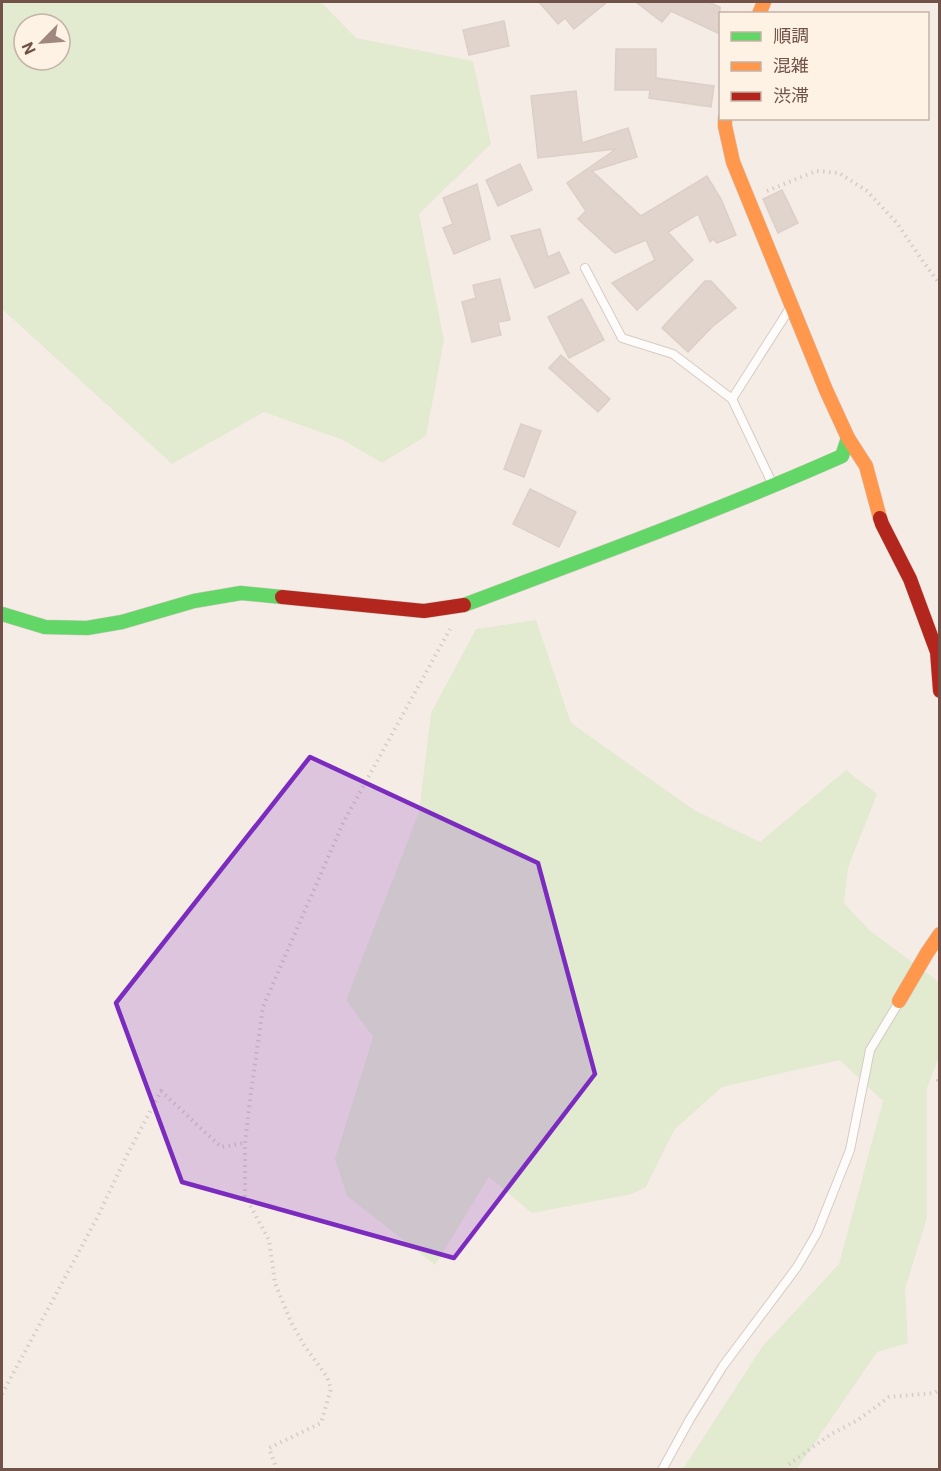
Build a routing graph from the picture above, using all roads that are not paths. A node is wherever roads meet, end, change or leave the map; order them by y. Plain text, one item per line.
1 (725, 120) edge
2 (585, 268) dead end
3 (792, 305) junction
4 (732, 399) junction
5 (848, 438) junction
6 (774, 486) junction
7 (2, 614) edge
8 (939, 691) edge
9 (939, 934) edge
10 (899, 1001) joint
11 (662, 1470) edge

1 - 3 street
2 - 4 lane
3 - 4 lane
3 - 5 street
4 - 6 lane
5 - 6 street
5 - 8 street
6 - 7 street
9 - 10 street
10 - 11 lane

